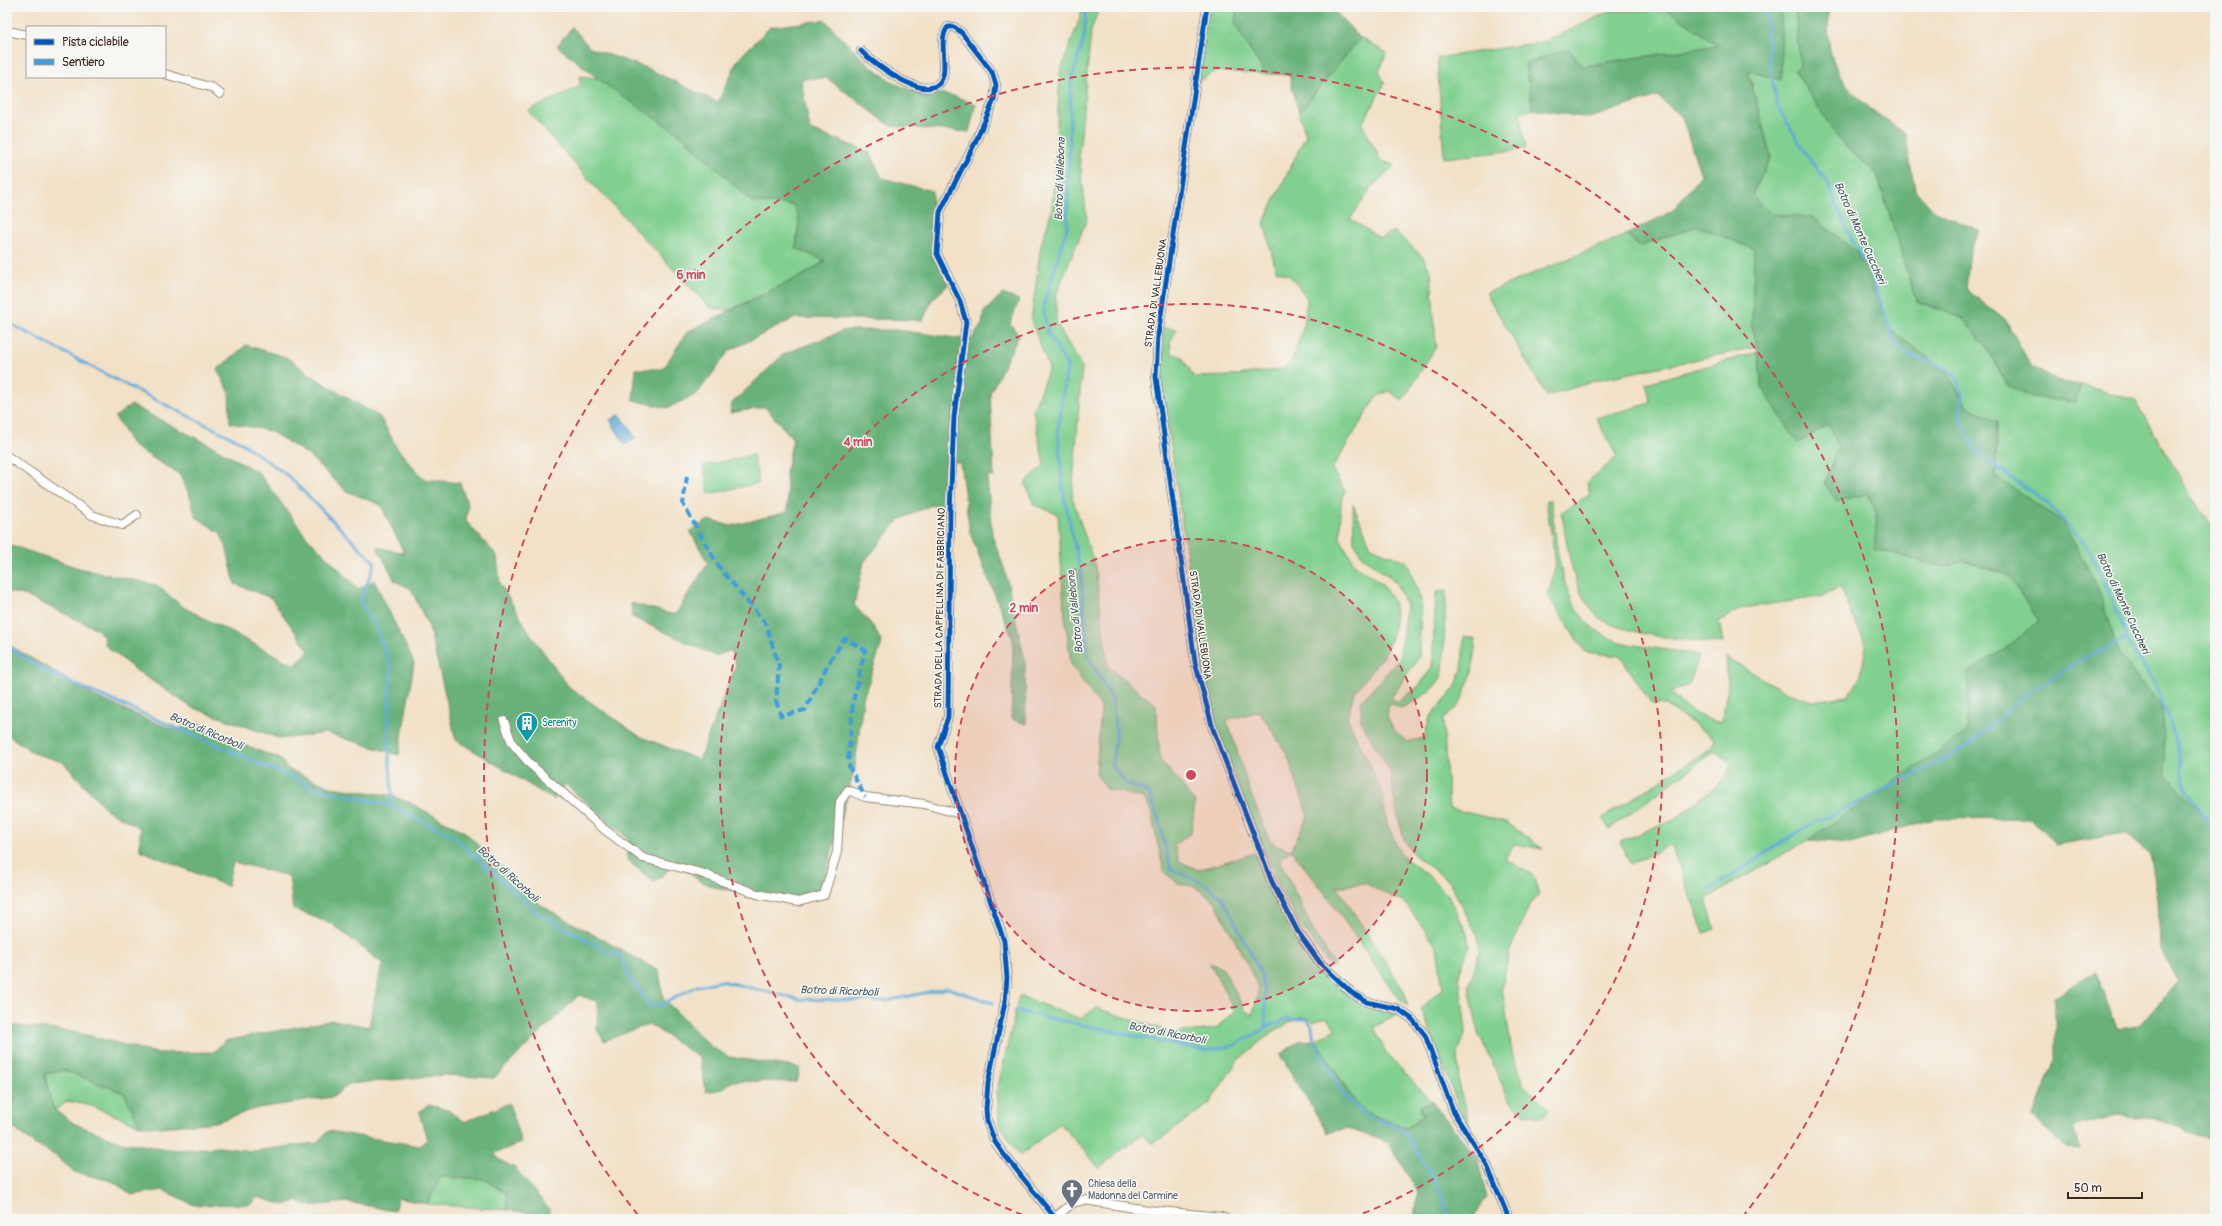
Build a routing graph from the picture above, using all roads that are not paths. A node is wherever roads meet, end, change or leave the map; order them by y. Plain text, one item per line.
1 (1207, 7) edge
2 (7, 31) edge
3 (26, 35) edge
4 (861, 51) dead end
5 (166, 74) edge
6 (220, 94) dead end
7 (7, 456) edge
8 (137, 515) dead end
9 (504, 721) dead end
10 (960, 814) junction
11 (1055, 1219) edge
12 (1226, 1219) edge
13 (1509, 1219) edge

1 - 13 street, STRADA DI VALLEBUONA
2 - 3 street
4 - 10 street, STRADA DELLA CAPPELLINA DI FABBRICIANO
5 - 6 street
7 - 8 street
9 - 10 street
10 - 11 street, STRADA DELLA CAPPELLINA DI FABBRICIANO
11 - 12 street

